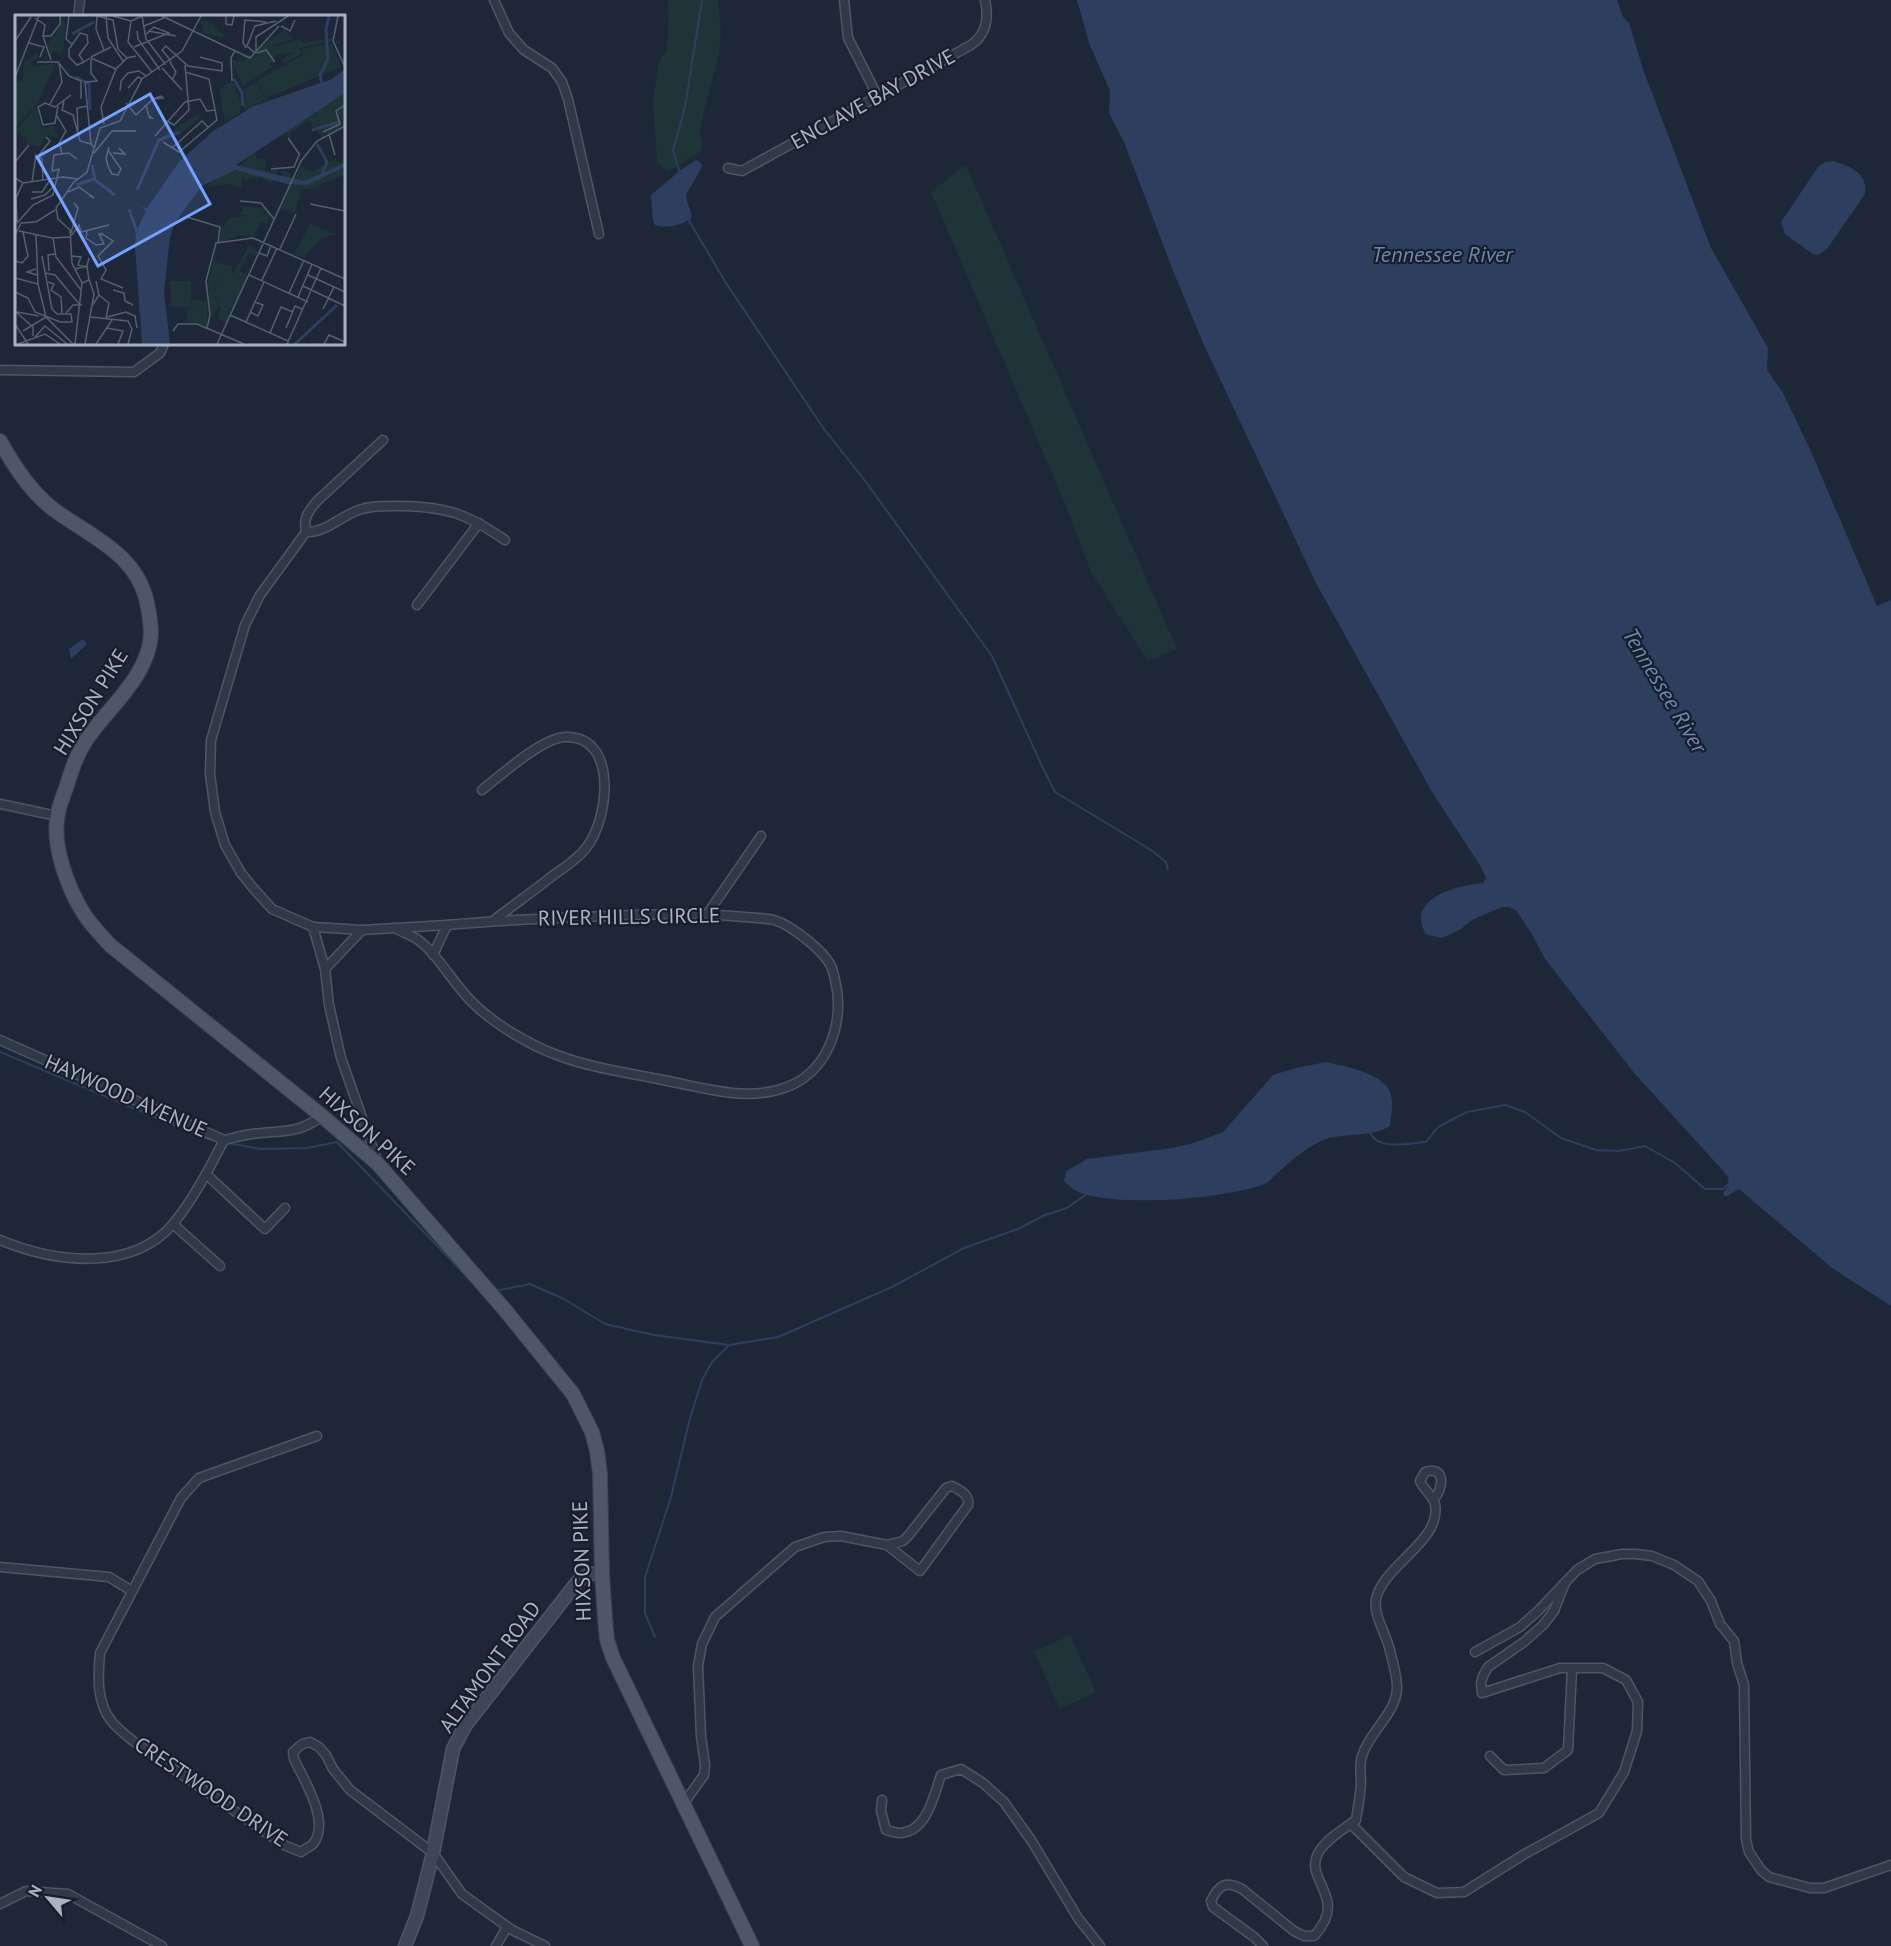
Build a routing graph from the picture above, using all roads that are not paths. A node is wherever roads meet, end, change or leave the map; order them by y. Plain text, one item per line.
1 (80, 0) edge
2 (494, 0) edge
3 (844, 0) edge
4 (985, 0) edge
5 (78, 15) edge
6 (878, 97) junction
7 (728, 168) dead end
8 (599, 234) dead end
9 (164, 345) edge
10 (0, 370) edge
11 (383, 440) dead end
12 (0, 441) edge
13 (479, 523) junction
14 (306, 532) junction
15 (505, 540) dead end
16 (417, 605) dead end
17 (482, 790) dead end
18 (0, 804) edge
19 (57, 816) junction
20 (761, 836) dead end
21 (708, 913) junction
22 (492, 921) junction
23 (447, 925) junction
24 (313, 927) junction
25 (395, 928) junction
26 (362, 930) junction
27 (433, 955) junction
28 (326, 969) junction
29 (0, 1040) edge
30 (322, 1116) junction
31 (224, 1140) junction
32 (378, 1164) junction
33 (206, 1174) junction
34 (285, 1208) dead end
35 (173, 1224) junction
36 (0, 1240) edge
37 (220, 1266) dead end
38 (317, 1437) dead end
39 (1433, 1500) dead end
40 (887, 1545) junction
41 (0, 1567) edge
42 (602, 1573) junction
43 (1565, 1583) junction
44 (132, 1591) junction
45 (1475, 1652) dead end
46 (1572, 1669) junction
47 (1490, 1756) dead end
48 (882, 1800) dead end
49 (684, 1803) junction
50 (1350, 1824) junction
51 (433, 1853) junction
52 (1891, 1865) edge
53 (0, 1904) edge
54 (507, 1927) junction
55 (162, 1946) edge
56 (405, 1946) edge
57 (496, 1946) edge
58 (545, 1946) edge
59 (752, 1946) edge
60 (1100, 1946) edge
61 (1263, 1946) edge

1 - 5 street
2 - 8 street
3 - 6 street
4 - 6 street, ENCLAVE BAY DRIVE
6 - 7 street, ENCLAVE BAY DRIVE
9 - 10 street
11 - 14 street
12 - 19 main road, HIXSON PIKE
13 - 14 street
13 - 15 street
13 - 16 street
14 - 24 street
17 - 22 street
18 - 19 street
19 - 30 main road, HIXSON PIKE
20 - 21 street
21 - 22 street, RIVER HILLS CIRCLE
21 - 27 street, RIVER HILLS CIRCLE
22 - 23 street, RIVER HILLS CIRCLE
23 - 25 street, RIVER HILLS CIRCLE
23 - 27 street
24 - 26 street, RIVER HILLS CIRCLE
24 - 28 street
25 - 26 street, RIVER HILLS CIRCLE
25 - 27 street, RIVER HILLS CIRCLE
26 - 28 street
28 - 32 street
29 - 31 street, HAYWOOD AVENUE
30 - 31 street, HAYWOOD AVENUE
30 - 32 main road, HIXSON PIKE
31 - 33 street
32 - 42 main road, HIXSON PIKE
33 - 34 street
33 - 35 street
35 - 36 street
35 - 37 street
38 - 44 street, CRESTWOOD DRIVE
39 - 50 street
40 - 40 street
40 - 49 street
41 - 44 street
42 - 49 main road, HIXSON PIKE
42 - 51 street, ALTAMONT ROAD
43 - 45 street
43 - 46 street
43 - 52 street
44 - 51 street, CRESTWOOD DRIVE
46 - 47 street
46 - 50 street
48 - 60 street
49 - 59 main road, HIXSON PIKE
50 - 61 street
51 - 54 street, CRESTWOOD DRIVE
51 - 56 street, ALTAMONT ROAD
53 - 55 street
54 - 57 street
54 - 58 street, CRESTWOOD DRIVE

